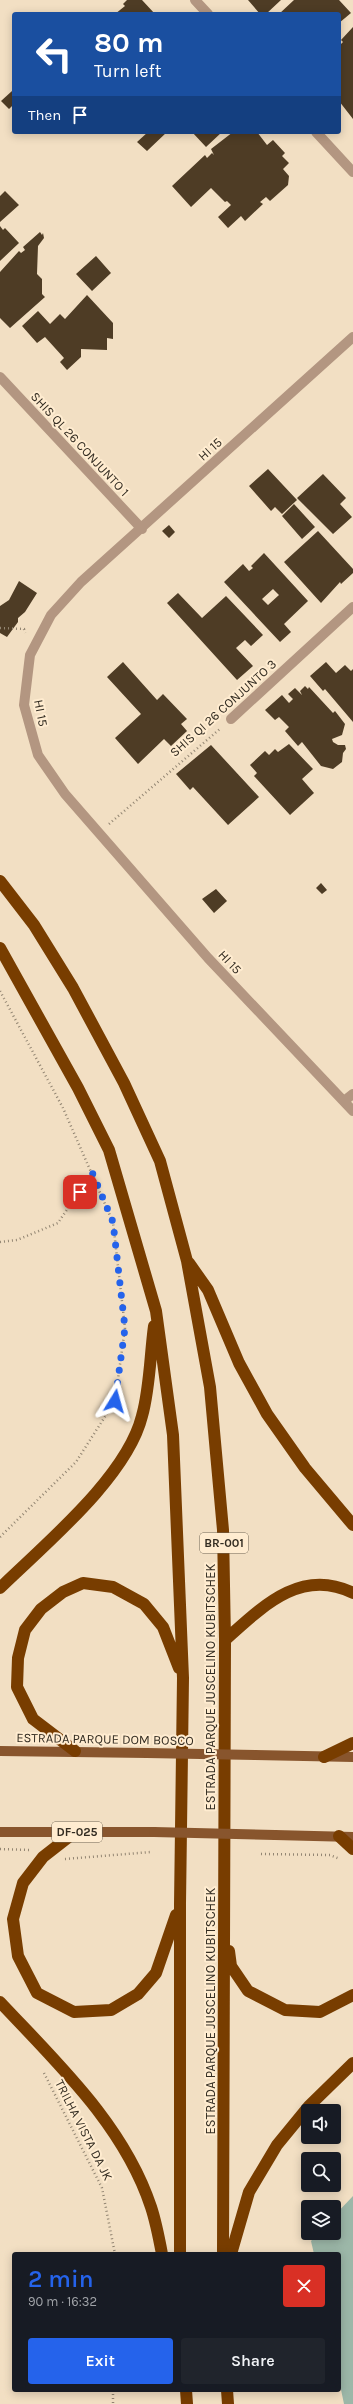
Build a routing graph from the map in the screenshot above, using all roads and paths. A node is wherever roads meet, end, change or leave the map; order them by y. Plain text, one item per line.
1 (195, 0) edge
2 (206, 12) edge
3 (318, 134) edge
4 (353, 172) edge
5 (353, 337) edge
6 (0, 376) edge
7 (142, 529) junction
8 (353, 606) edge
9 (0, 628) edge
10 (30, 655) junction
11 (231, 719) joint
12 (108, 826) dead end
13 (0, 881) edge
14 (0, 948) edge
15 (0, 991) edge
16 (353, 1094) edge
17 (344, 1101) junction
18 (353, 1111) edge
19 (92, 1172) junction
20 (112, 1208) dead end
21 (113, 1222) junction
22 (0, 1242) edge
23 (187, 1261) junction
24 (156, 1311) junction
25 (353, 1525) edge
26 (0, 1537) edge
27 (0, 1588) edge
28 (353, 1593) edge
29 (225, 1640) junction
30 (183, 1678) junction
31 (353, 1744) edge
32 (0, 1751) edge
33 (75, 1751) junction
34 (324, 1757) junction
35 (353, 1757) edge
36 (0, 1832) edge
37 (75, 1832) junction
38 (339, 1836) junction
39 (353, 1837) edge
40 (0, 1849) edge
41 (353, 1849) edge
42 (151, 1852) dead end
43 (48, 1853) junction
44 (261, 1854) dead end
45 (343, 1860) dead end
46 (180, 1904) junction
47 (224, 1917) junction
48 (353, 1995) edge
49 (0, 2002) edge
50 (353, 2063) edge
51 (42, 2068) dead end
52 (115, 2252) edge
53 (162, 2252) edge
54 (180, 2252) edge
55 (223, 2252) edge
56 (232, 2252) edge
57 (113, 2392) edge
58 (186, 2392) edge
59 (227, 2392) edge
60 (113, 2404) edge
61 (187, 2404) edge
62 (228, 2404) edge

1 - 2 street
3 - 4 street
5 - 7 street, HI 15
6 - 7 street, SHIS QL 26 CONJUNTO 1
7 - 10 street, HI 15
8 - 11 street, SHIS QI 26 CONJUNTO 3
9 - 10 path
10 - 17 street, HI 15
11 - 12 path, SHIS QI 26 CONJUNTO 3
13 - 23 highway, ESTRADA PARQUE JUSCELINO KUBITSCHEK / BR-001
14 - 24 highway, ESTRADA PARQUE JUSCELINO KUBITSCHEK
15 - 19 path
16 - 17 street
17 - 18 street, HI 15
19 - 21 path
19 - 22 path
20 - 21 path
21 - 26 path
23 - 25 highway
23 - 29 highway, ESTRADA PARQUE JUSCELINO KUBITSCHEK / BR-001
24 - 27 highway
24 - 30 highway, ESTRADA PARQUE JUSCELINO KUBITSCHEK
28 - 29 highway
29 - 47 highway, ESTRADA PARQUE JUSCELINO KUBITSCHEK / BR-001
30 - 33 highway
30 - 46 highway, ESTRADA PARQUE JUSCELINO KUBITSCHEK
31 - 34 highway
32 - 33 main road, ESTRADA PARQUE DOM BOSCO
33 - 34 main road, ESTRADA PARQUE DOM BOSCO, bridge
34 - 35 main road, ESTRADA PARQUE DOM BOSCO
36 - 37 main road, DF-025
37 - 38 main road, DF-025, bridge
37 - 43 highway
38 - 39 main road, DF-025
38 - 41 highway
40 - 43 path
42 - 43 path
43 - 46 highway
44 - 45 path
46 - 54 highway, ESTRADA PARQUE JUSCELINO KUBITSCHEK
47 - 48 highway
47 - 55 highway, ESTRADA PARQUE JUSCELINO KUBITSCHEK / BR-001
49 - 53 highway
50 - 56 highway
51 - 52 path, TRILHA VISTA DA JK
57 - 60 path
58 - 61 highway
59 - 62 highway

